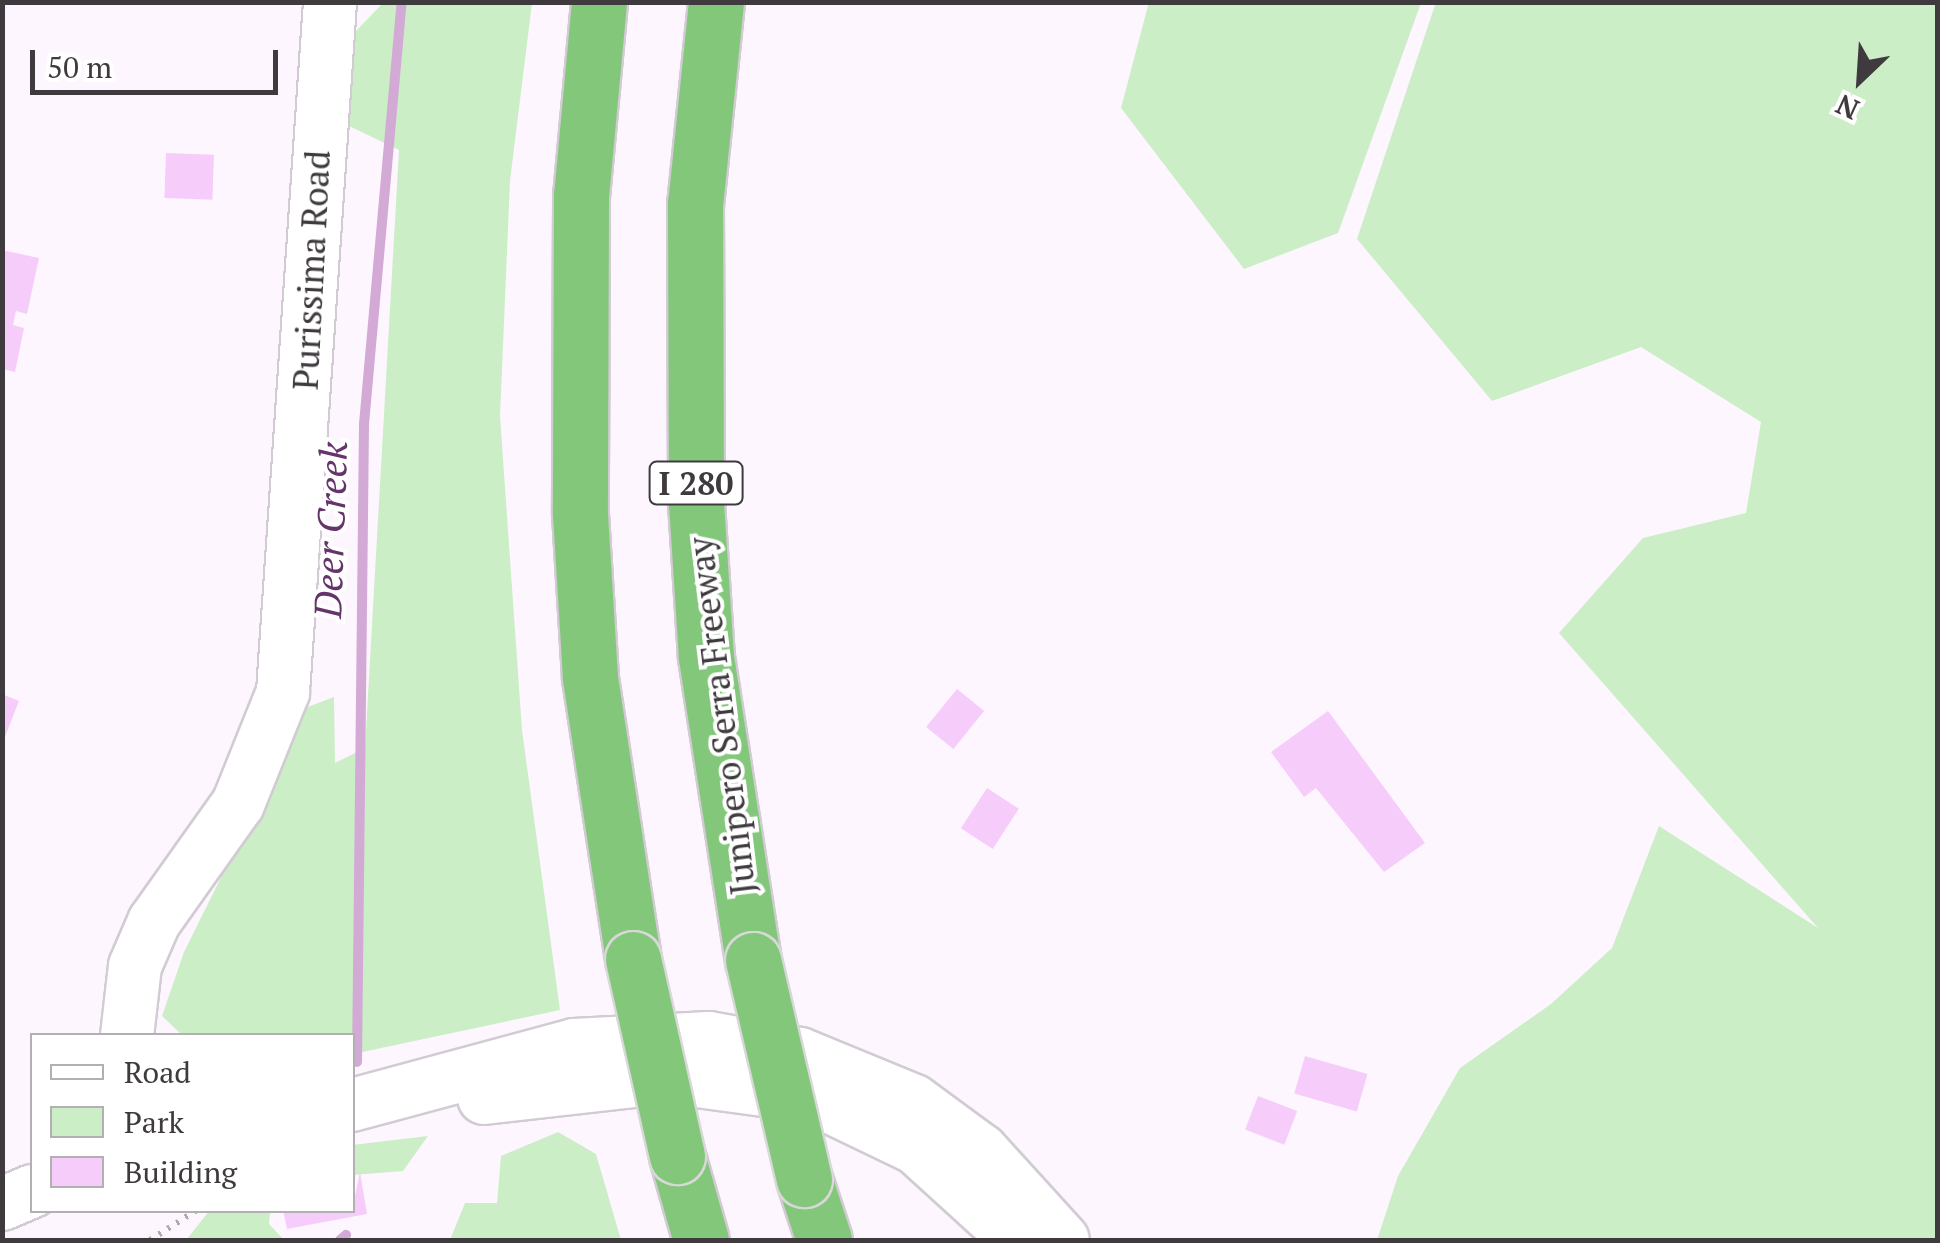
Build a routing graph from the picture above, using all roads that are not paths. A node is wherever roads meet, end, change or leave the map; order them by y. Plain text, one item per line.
1 (330, 2) edge
2 (600, 2) edge
3 (716, 2) edge
4 (128, 1033) edge
5 (368, 1102) edge
6 (30, 1192) edge
7 (2, 1204) edge
8 (702, 1240) edge
9 (824, 1240) edge
10 (1017, 1240) edge
11 (1063, 1240) edge

1 - 4 street, Purissima Road
2 - 8 highway, bridge
3 - 9 highway, Junipero Serra Freeway / I 280, bridge
5 - 10 street
5 - 11 street
6 - 7 street

